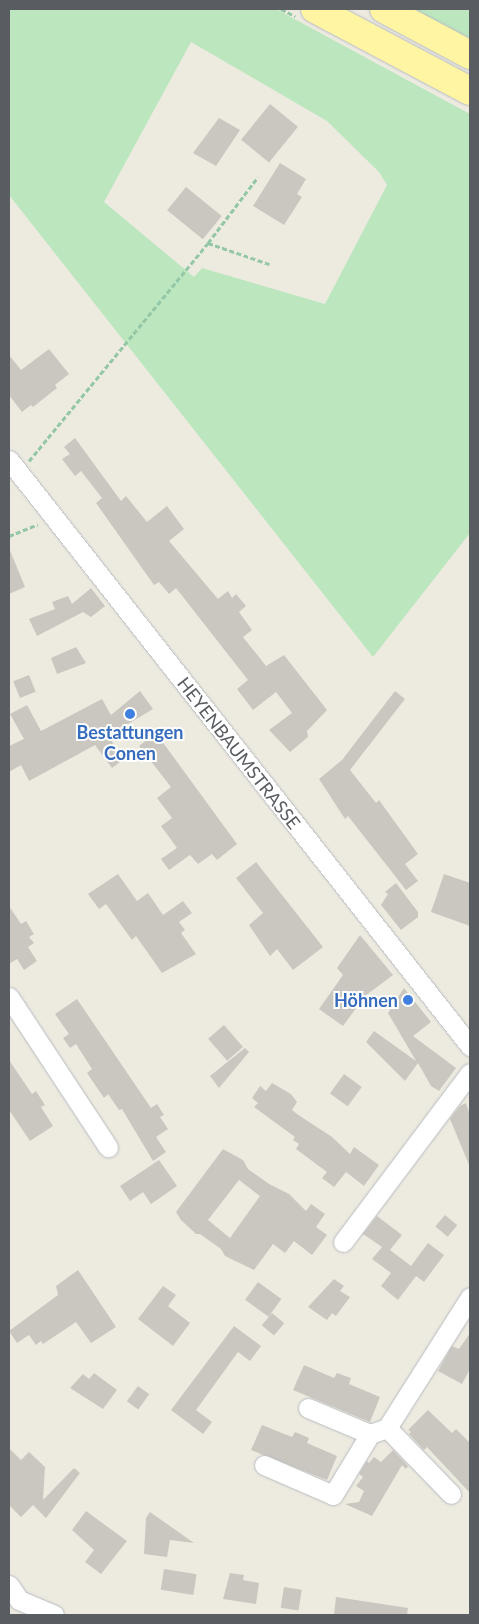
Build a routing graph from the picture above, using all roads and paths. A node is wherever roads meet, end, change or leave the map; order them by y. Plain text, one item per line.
1 (315, 9) edge
2 (384, 9) edge
3 (470, 55) edge
4 (470, 91) edge
5 (258, 178) dead end
6 (208, 243) junction
7 (269, 264) dead end
8 (13, 466) edge
9 (54, 518) junction
10 (9, 536) edge
11 (9, 997) edge
12 (470, 1046) edge
13 (470, 1073) edge
14 (108, 1147) dead end
15 (344, 1242) dead end
16 (470, 1297) edge
17 (308, 1408) dead end
18 (378, 1431) junction
19 (264, 1465) dead end
20 (451, 1494) dead end
21 (16, 1600) edge
22 (54, 1615) edge

1 - 4 main road
2 - 3 main road
5 - 6 path
6 - 7 path
6 - 8 path
8 - 9 street, HEYENBAUMSTRASSE
9 - 10 path
9 - 12 street, HEYENBAUMSTRASSE
11 - 14 street
13 - 15 street
16 - 18 street
17 - 18 street
18 - 19 street
18 - 20 street
21 - 22 street

